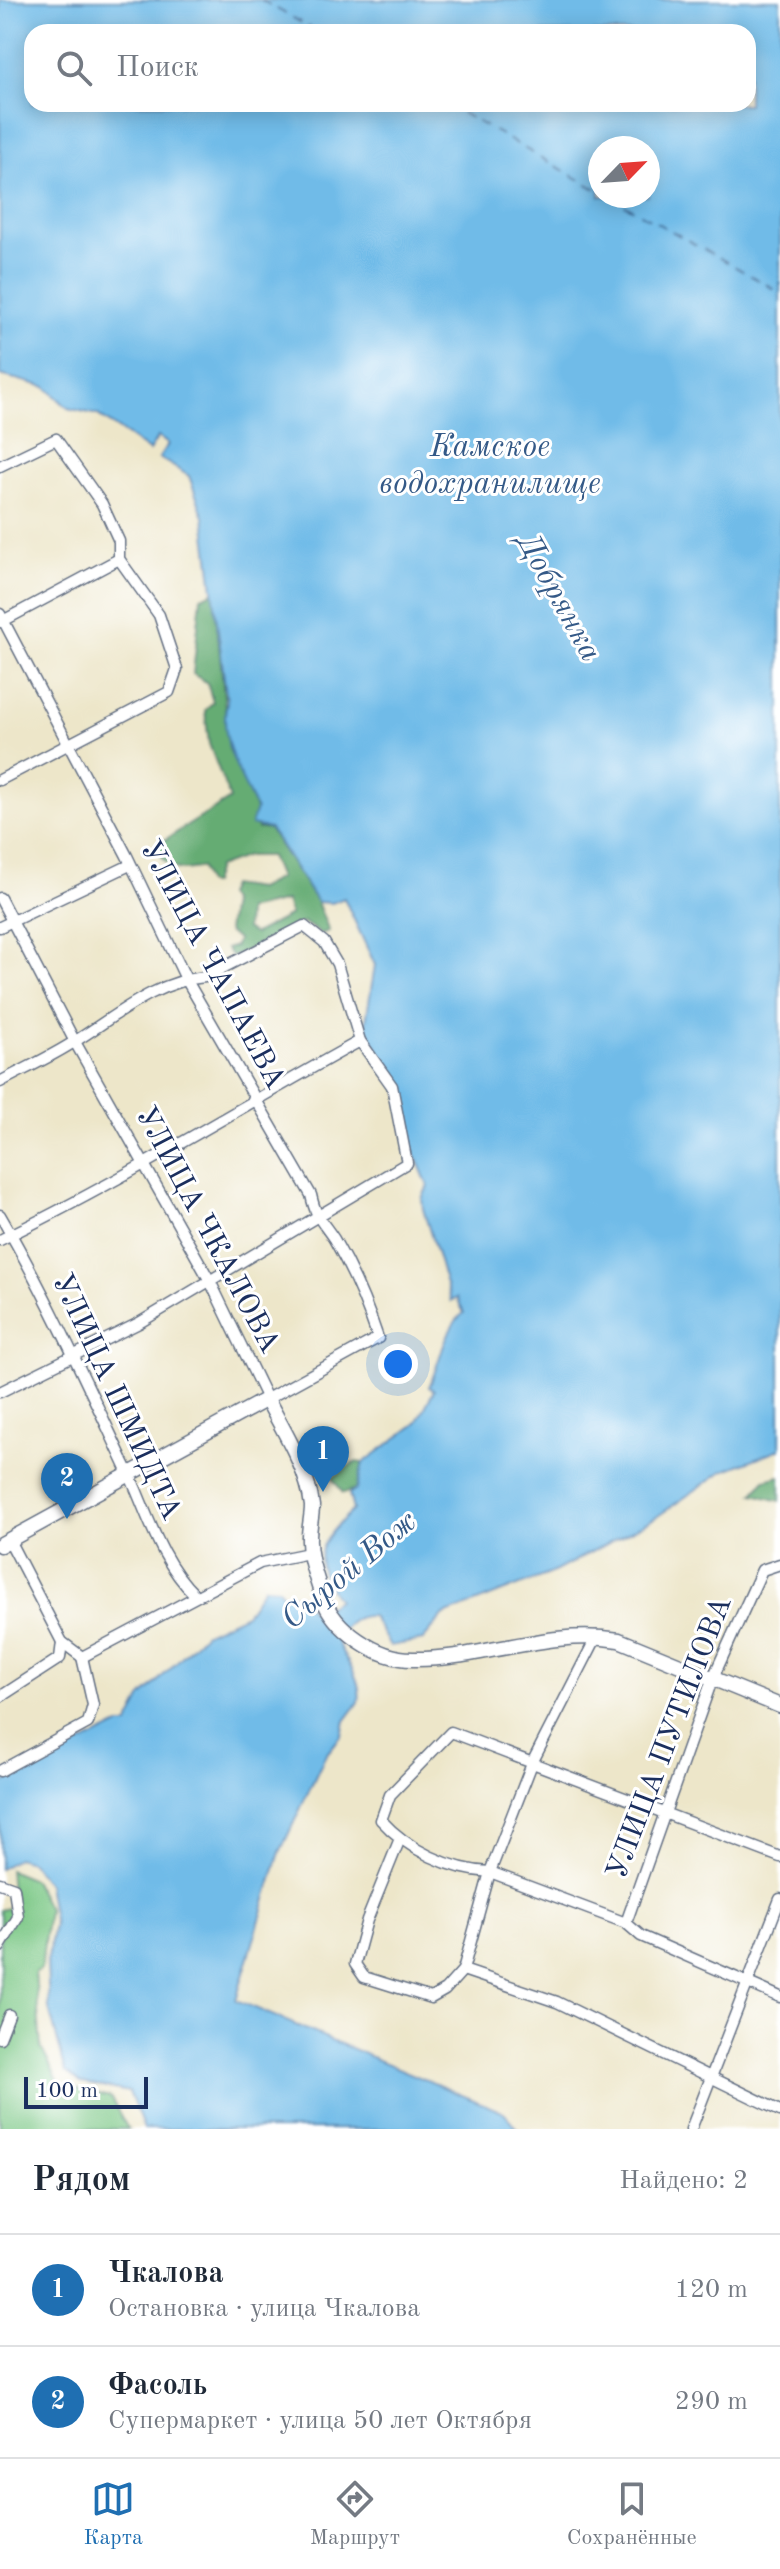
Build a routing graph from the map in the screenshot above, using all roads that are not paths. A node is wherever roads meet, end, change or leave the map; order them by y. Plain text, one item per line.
1 (0, 466) edge
2 (119, 559) junction
3 (1, 619) edge
4 (67, 744) junction
5 (0, 780) edge
6 (130, 865) junction
7 (0, 898) edge
8 (12, 922) junction
9 (0, 927) edge
10 (186, 979) junction
11 (360, 1041) junction
12 (75, 1042) junction
13 (0, 1082) edge
14 (256, 1098) junction
15 (144, 1167) junction
16 (0, 1215) edge
17 (316, 1219) junction
18 (11, 1234) junction
19 (0, 1240) edge
20 (210, 1281) junction
21 (73, 1356) junction
22 (0, 1392) edge
23 (267, 1399) junction
24 (129, 1473) junction
25 (5, 1542) edge
26 (309, 1553) junction
27 (780, 1564) edge
28 (195, 1595) junction
29 (597, 1636) junction
30 (62, 1642) junction
31 (82, 1657) junction
32 (712, 1680) junction
33 (0, 1697) edge
34 (780, 1706) edge
35 (533, 1761) junction
36 (0, 1771) edge
37 (667, 1813) junction
38 (399, 1841) junction
39 (780, 1857) edge
40 (490, 1872) junction
41 (0, 1883) edge
42 (780, 1899) edge
43 (626, 1923) junction
44 (0, 1947) edge
45 (463, 1970) junction
46 (749, 1984) junction
47 (780, 1997) edge
48 (9, 2015) dead end
49 (0, 2038) edge
50 (712, 2078) junction
51 (780, 2111) edge
52 (691, 2129) edge

1 - 2 street
2 - 3 street
2 - 4 street
3 - 4 street, УЛИЦА ЧАПАЕВА
4 - 5 street
4 - 6 street, УЛИЦА ЧАПАЕВА
6 - 8 street
6 - 10 street, УЛИЦА ЧАПАЕВА
7 - 8 street, УЛИЦА ЧКАЛОВА
8 - 9 street
8 - 12 street, УЛИЦА ЧКАЛОВА
10 - 11 street
10 - 12 street
10 - 14 street, УЛИЦА ЧАПАЕВА
11 - 14 street
11 - 17 street
12 - 13 street
12 - 15 street, УЛИЦА ЧКАЛОВА
14 - 15 street
14 - 17 street, УЛИЦА ЧАПАЕВА
15 - 18 street
15 - 20 street, УЛИЦА ЧКАЛОВА
16 - 18 street, УЛИЦА ШМИДТА
17 - 20 street
17 - 23 street, УЛИЦА ЧАПАЕВА
18 - 19 street
18 - 21 street, УЛИЦА ШМИДТА
20 - 21 street
20 - 23 street, УЛИЦА ЧКАЛОВА
21 - 22 street
21 - 24 street, УЛИЦА ШМИДТА
23 - 24 main road
23 - 26 main road, УЛИЦА ЧКАЛОВА
24 - 25 main road
24 - 28 street, УЛИЦА ШМИДТА
25 - 30 street
26 - 28 street
26 - 29 main road, УЛИЦА ЧКАЛОВА
27 - 32 street, УЛИЦА ПУТИЛОВА
28 - 31 street
29 - 32 main road
29 - 35 street
30 - 31 street
30 - 33 street
31 - 36 street
32 - 34 main road
32 - 37 street, УЛИЦА ПУТИЛОВА
35 - 37 street
35 - 38 street
35 - 40 street
37 - 39 street
37 - 43 street, УЛИЦА ПУТИЛОВА
38 - 40 street
38 - 45 street
40 - 43 street
40 - 45 street
41 - 44 street
42 - 46 street
43 - 46 street
45 - 50 street
46 - 47 street
46 - 50 street
48 - 49 street
50 - 51 street
50 - 52 street

